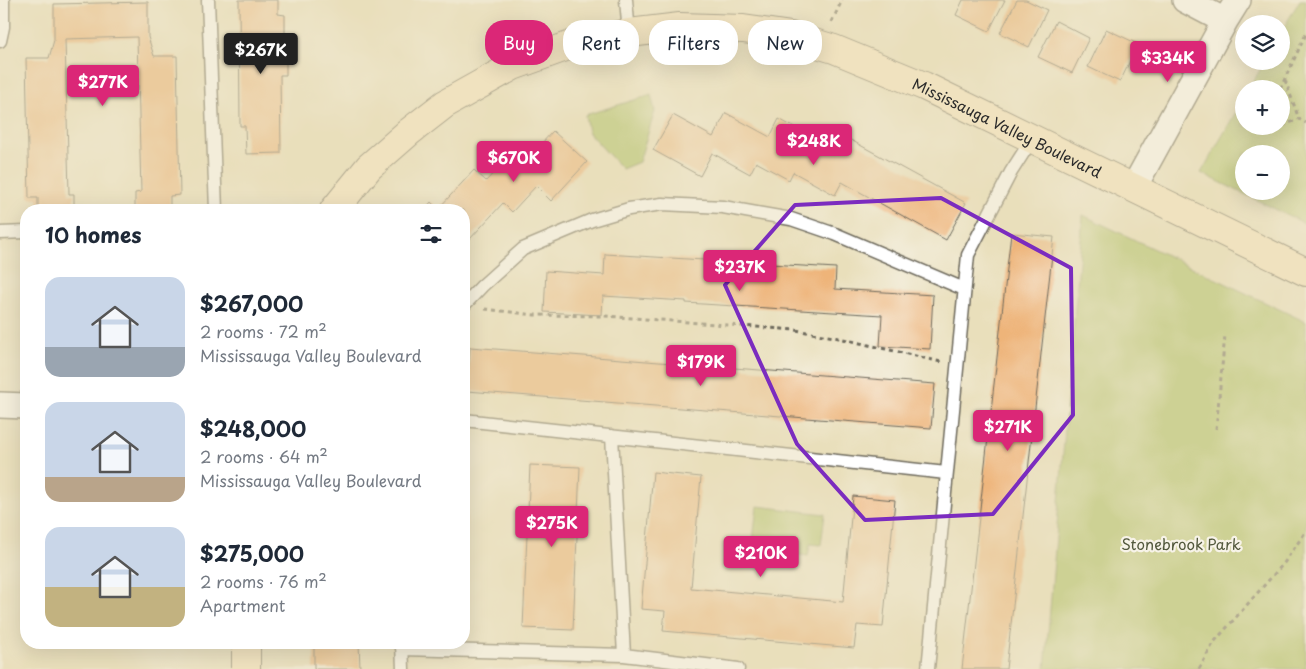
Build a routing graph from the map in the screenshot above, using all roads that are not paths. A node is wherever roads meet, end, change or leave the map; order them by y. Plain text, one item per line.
1 (3, 0) edge
2 (208, 0) edge
3 (626, 0) edge
4 (1185, 0) edge
5 (1238, 0) edge
6 (628, 20) edge
7 (1225, 21) junction
8 (639, 32) edge
9 (0, 41) edge
10 (563, 48) edge
11 (1032, 139) junction
12 (1134, 187) junction
13 (216, 204) edge
14 (339, 204) edge
15 (20, 232) edge
16 (0, 233) edge
17 (1306, 272) edge
18 (964, 288) junction
19 (470, 299) edge
20 (0, 406) edge
21 (20, 406) edge
22 (470, 421) edge
23 (612, 436) junction
24 (946, 473) junction
25 (246, 649) edge
26 (402, 649) edge
27 (470, 649) edge
28 (624, 655) junction
29 (246, 669) edge
30 (403, 669) edge
31 (738, 669) edge
32 (928, 669) edge

1 - 9 lane
2 - 13 lane
3 - 6 lane
4 - 7 street
5 - 7 street
7 - 12 street
8 - 11 street, Mississauga Valley Boulevard
10 - 14 street, Mississauga Valley Boulevard
11 - 12 street, Mississauga Valley Boulevard
11 - 18 lane
12 - 17 street, Mississauga Valley Boulevard
15 - 16 lane
18 - 19 lane
18 - 24 lane
20 - 21 street
22 - 23 lane
23 - 24 lane
23 - 28 lane
24 - 32 lane
25 - 29 street
26 - 30 lane
27 - 28 lane
28 - 31 lane

